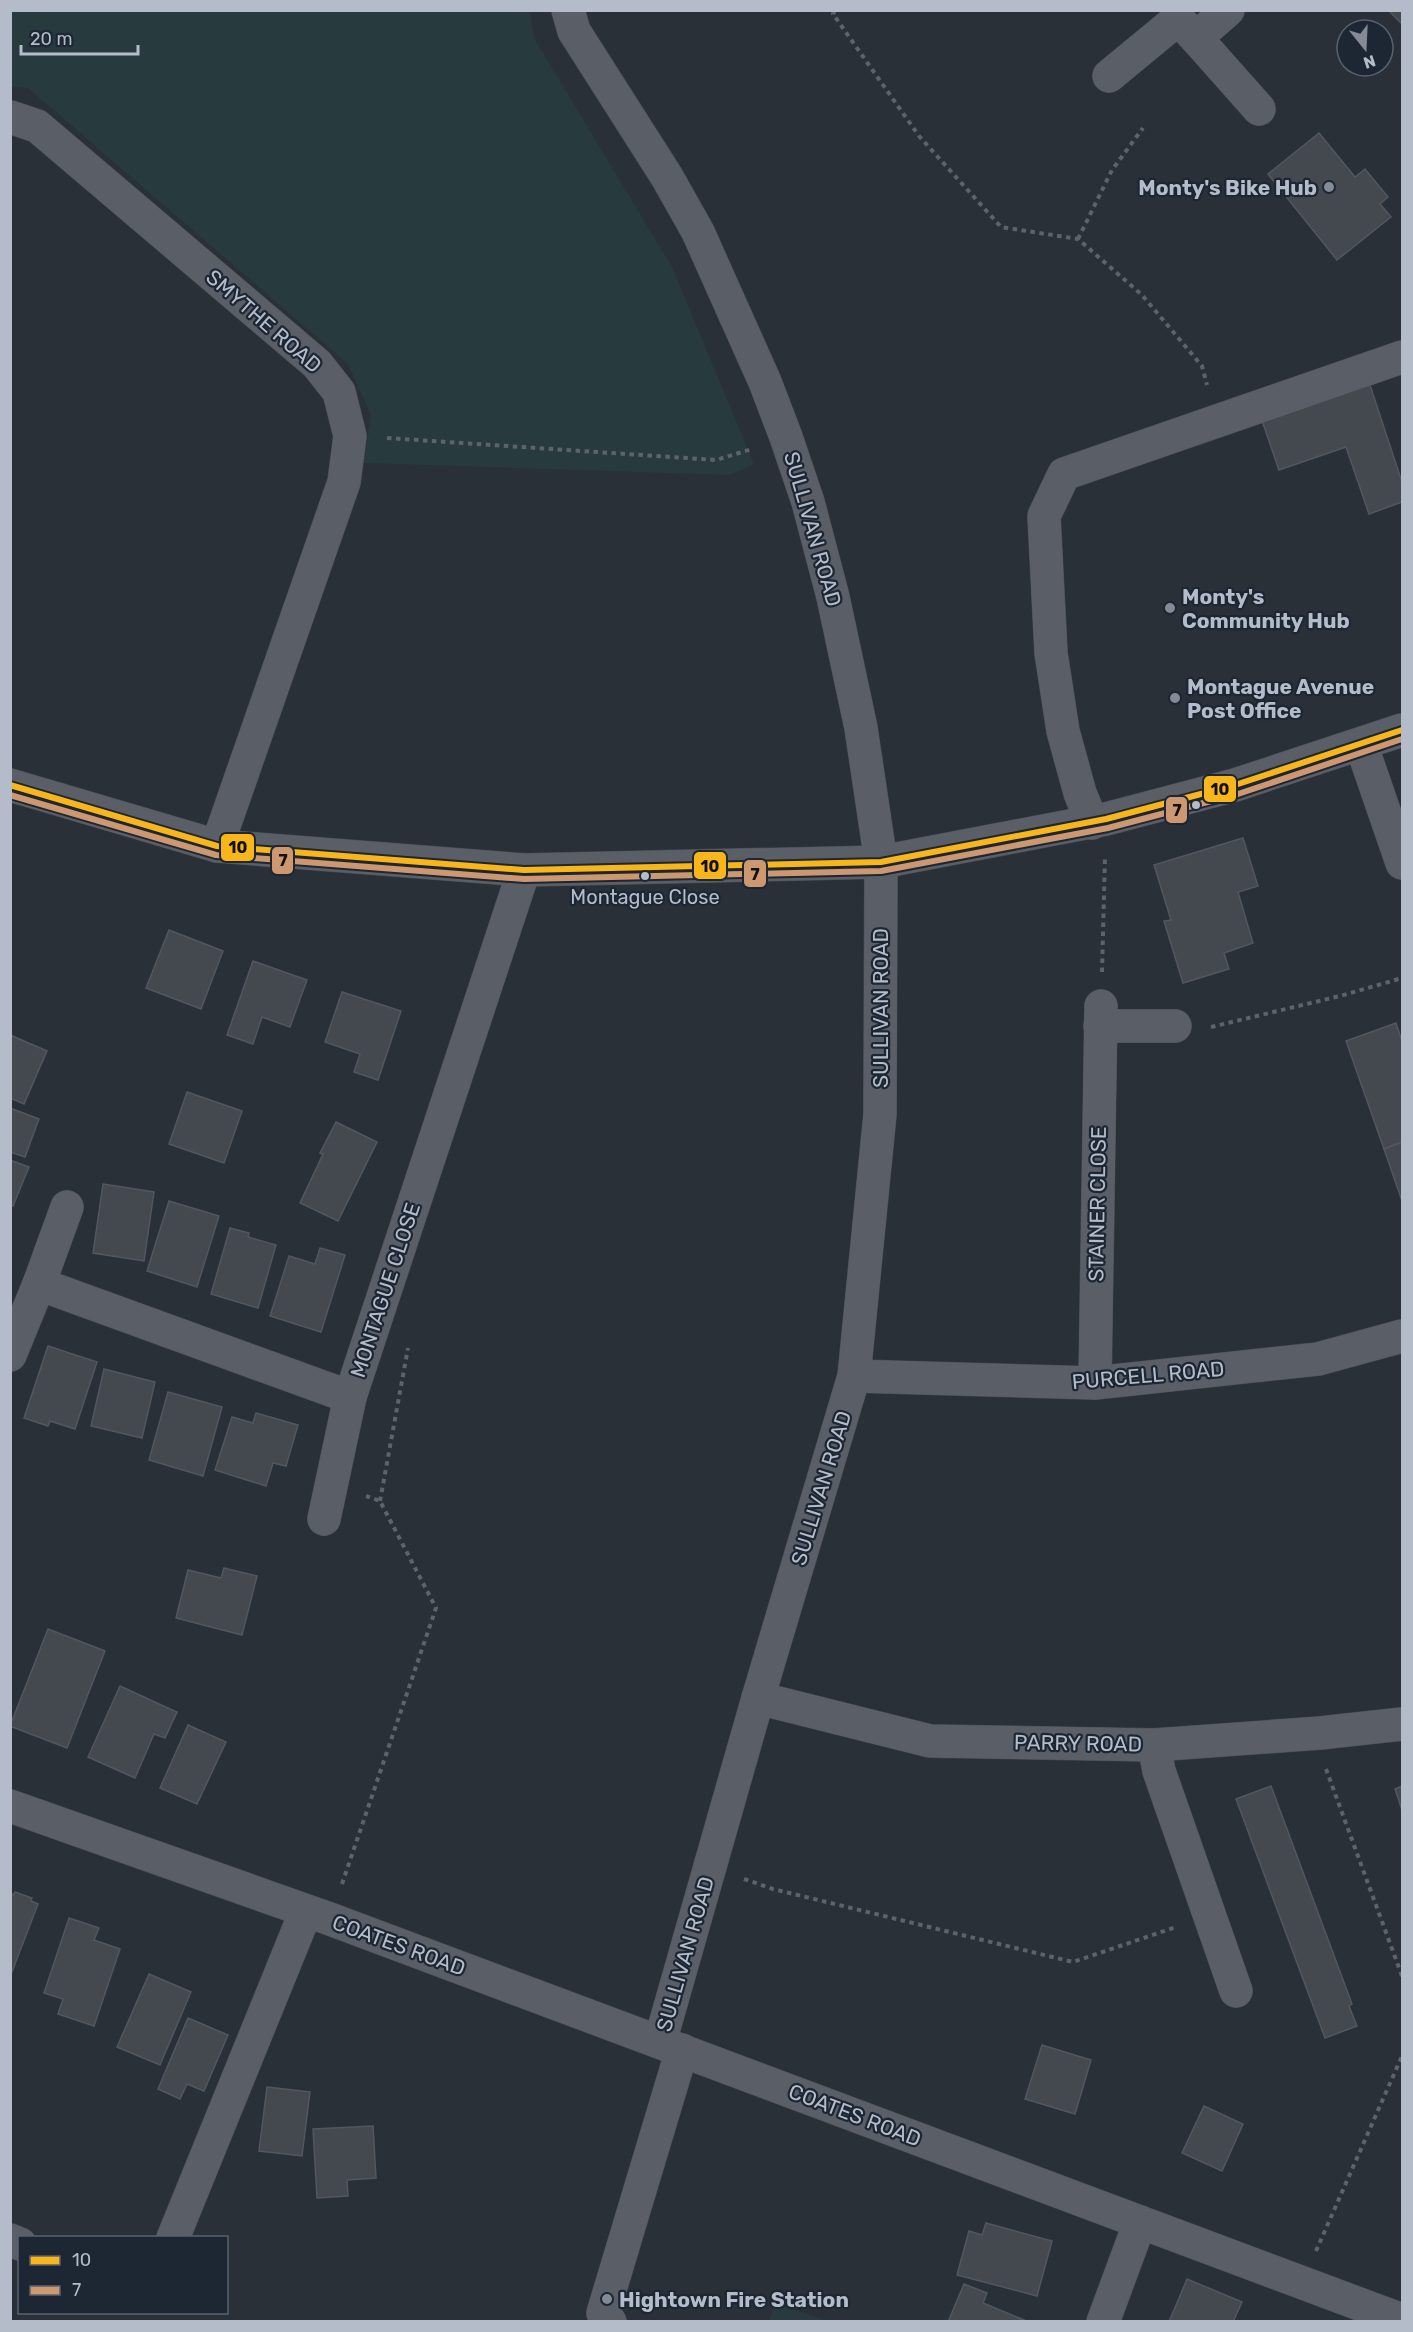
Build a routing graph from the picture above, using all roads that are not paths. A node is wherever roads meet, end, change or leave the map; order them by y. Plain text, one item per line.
1 (568, 10) edge
2 (1228, 10) edge
3 (1196, 38) junction
4 (1109, 76) dead end
5 (1259, 109) dead end
6 (10, 117) edge
7 (1402, 357) edge
8 (1402, 730) edge
9 (1361, 744) junction
10 (10, 785) edge
11 (1099, 821) junction
12 (217, 846) junction
13 (881, 862) junction
14 (1402, 863) edge
15 (524, 870) junction
16 (1175, 1026) road end
17 (67, 1208) dead end
18 (39, 1284) junction
19 (1402, 1336) edge
20 (10, 1355) edge
21 (854, 1376) junction
22 (1095, 1383) junction
23 (350, 1397) junction
24 (324, 1519) dead end
25 (758, 1698) junction
26 (1402, 1724) edge
27 (1154, 1745) junction
28 (10, 1806) edge
29 (318, 1915) junction
30 (1236, 1991) dead end
31 (671, 2046) junction
32 (1140, 2222) junction
33 (173, 2236) edge
34 (1402, 2320) edge
35 (610, 2322) edge
36 (1103, 2322) edge

1 - 13 street, SULLIVAN ROAD
2 - 3 street
3 - 4 street
3 - 5 street
6 - 12 street, SMYTHE ROAD
7 - 11 street
8 - 9 street
9 - 11 street
9 - 14 street
10 - 12 street
11 - 13 street
12 - 15 street
13 - 15 street
13 - 21 street, SULLIVAN ROAD
15 - 23 street, MONTAGUE CLOSE
16 - 22 street, STAINER CLOSE
17 - 18 street
18 - 20 street
18 - 23 street, MONTAGUE CLOSE
19 - 22 street, PURCELL ROAD
21 - 22 street, PURCELL ROAD
21 - 25 street, SULLIVAN ROAD
23 - 24 street
25 - 27 street, PARRY ROAD
25 - 31 street, SULLIVAN ROAD
26 - 27 street, PARRY ROAD
27 - 30 street
28 - 29 street, COATES ROAD
29 - 31 street, COATES ROAD
29 - 33 street, COATES ROAD
31 - 32 street, COATES ROAD
31 - 35 street, SULLIVAN ROAD
32 - 34 street, COATES ROAD
32 - 36 street

